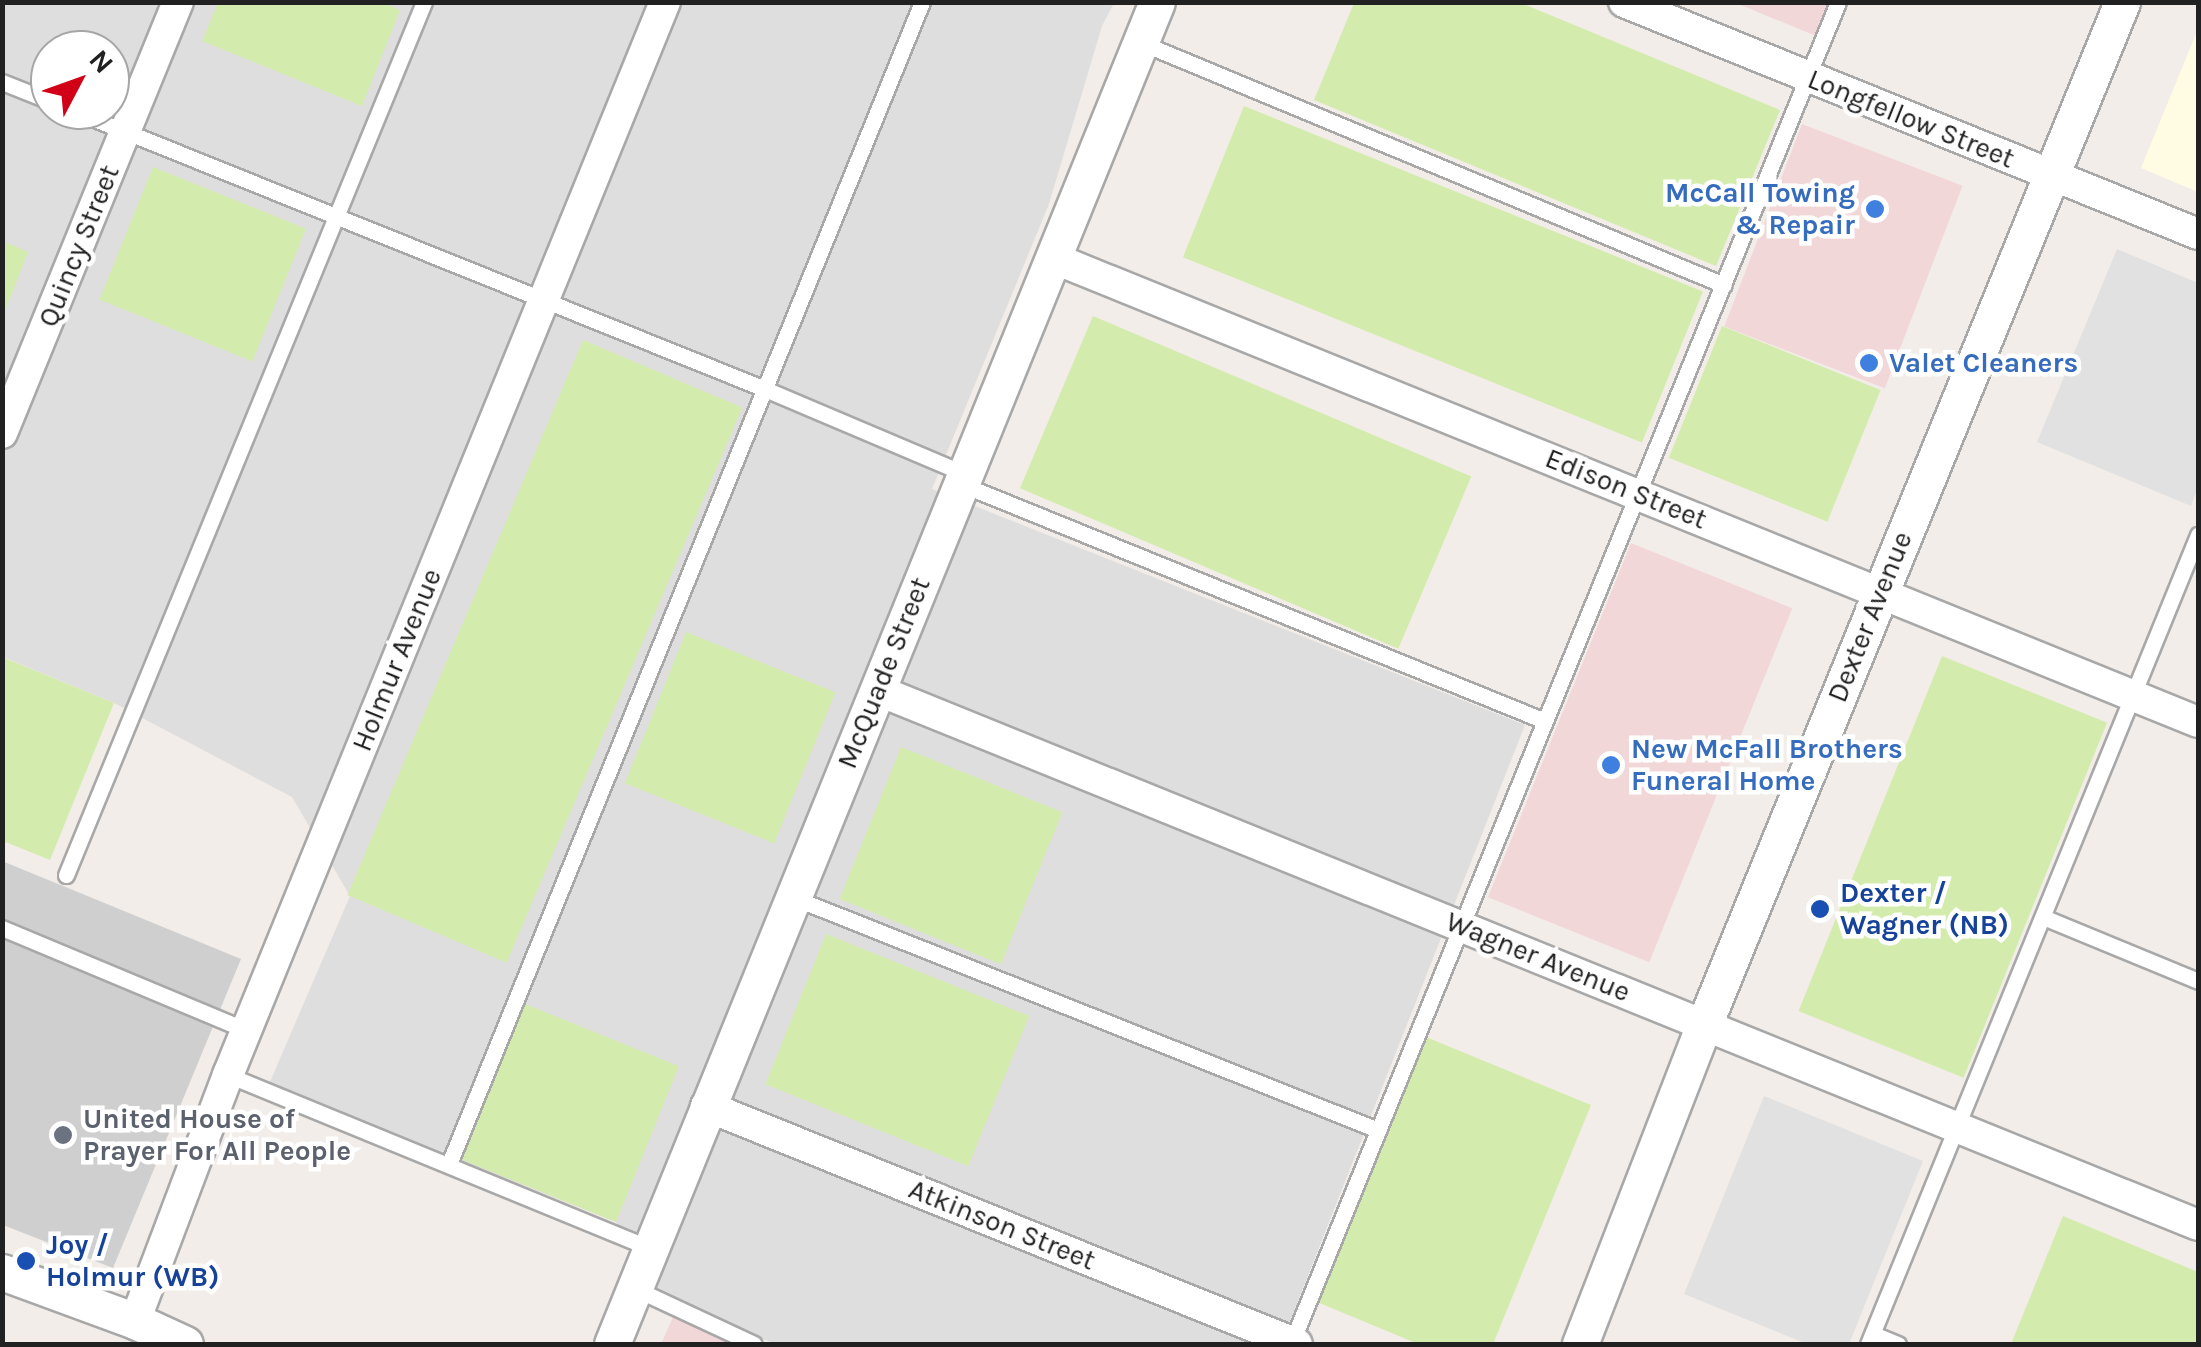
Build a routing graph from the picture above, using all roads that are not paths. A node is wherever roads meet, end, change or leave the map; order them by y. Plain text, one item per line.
1 (178, 2) edge
2 (424, 2) edge
3 (666, 2) edge
4 (922, 2) edge
5 (1158, 2) edge
6 (1624, 2) edge
7 (1838, 2) edge
8 (2122, 2) edge
9 (1669, 11) edge
10 (1141, 42) junction
11 (1808, 77) junction
12 (2, 82) edge
13 (30, 93) edge
14 (126, 131) junction
15 (2050, 176) junction
16 (337, 216) junction
17 (2198, 234) edge
18 (1053, 258) junction
19 (1724, 285) junction
20 (544, 300) junction
21 (765, 389) junction
22 (2, 434) edge
23 (963, 479) junction
24 (1638, 494) junction
25 (2198, 535) edge
26 (1880, 592) junction
27 (877, 690) junction
28 (2132, 695) junction
29 (1545, 722) junction
30 (2198, 722) edge
31 (66, 875) dead end
32 (792, 898) junction
33 (2043, 917) junction
34 (1461, 926) junction
35 (2, 928) edge
36 (2198, 981) edge
37 (1704, 1024) junction
38 (246, 1030) junction
39 (228, 1075) junction
40 (706, 1106) junction
41 (1960, 1128) junction
42 (1378, 1130) junction
43 (449, 1164) junction
44 (2198, 1225) edge
45 (650, 1248) junction
46 (2, 1272) edge
47 (634, 1288) junction
48 (134, 1320) junction
49 (1870, 1339) edge
50 (185, 1344) edge
51 (612, 1344) edge
52 (754, 1344) edge
53 (1294, 1344) edge
54 (1580, 1344) edge
55 (1898, 1344) edge

1 - 14 street, Quincy Street
2 - 16 lane
3 - 20 street, Holmur Avenue
4 - 21 lane
5 - 10 street, McQuade Street
6 - 9 street, Longfellow Street
7 - 11 lane
8 - 15 street, Dexter Avenue
9 - 11 street, Longfellow Street
10 - 18 street, McQuade Street
10 - 19 lane
11 - 15 street, Longfellow Street
11 - 19 lane
12 - 13 lane
14 - 16 lane
14 - 22 street, Quincy Street
15 - 17 street, Longfellow Street
15 - 26 street, Dexter Avenue
16 - 20 lane
16 - 31 lane
18 - 23 street, McQuade Street
18 - 24 street, Edison Street
19 - 24 lane
20 - 21 lane
20 - 38 street, Holmur Avenue
21 - 23 lane
21 - 43 lane
23 - 27 street, McQuade Street
23 - 29 lane
24 - 26 street, Edison Street
24 - 29 lane
25 - 28 lane
26 - 28 street, Edison Street
26 - 37 street, Dexter Avenue
27 - 32 street, McQuade Street
27 - 34 street, Wagner Avenue
28 - 30 street, Edison Street
28 - 33 lane
29 - 34 lane
32 - 40 street, McQuade Street
32 - 42 lane
33 - 36 lane
33 - 41 lane
34 - 37 street, Wagner Avenue
34 - 42 lane
35 - 38 lane
37 - 41 street, Wagner Avenue
37 - 54 street, Dexter Avenue
38 - 39 street, Holmur Avenue
39 - 43 lane
39 - 48 street, Holmur Avenue
40 - 45 street, McQuade Street
40 - 53 street, Atkinson Street
41 - 44 street, Wagner Avenue
41 - 49 lane
42 - 53 lane
43 - 45 lane
45 - 47 street, McQuade Street
46 - 48 street
47 - 51 street, McQuade Street
47 - 52 lane
48 - 50 street
49 - 55 lane

